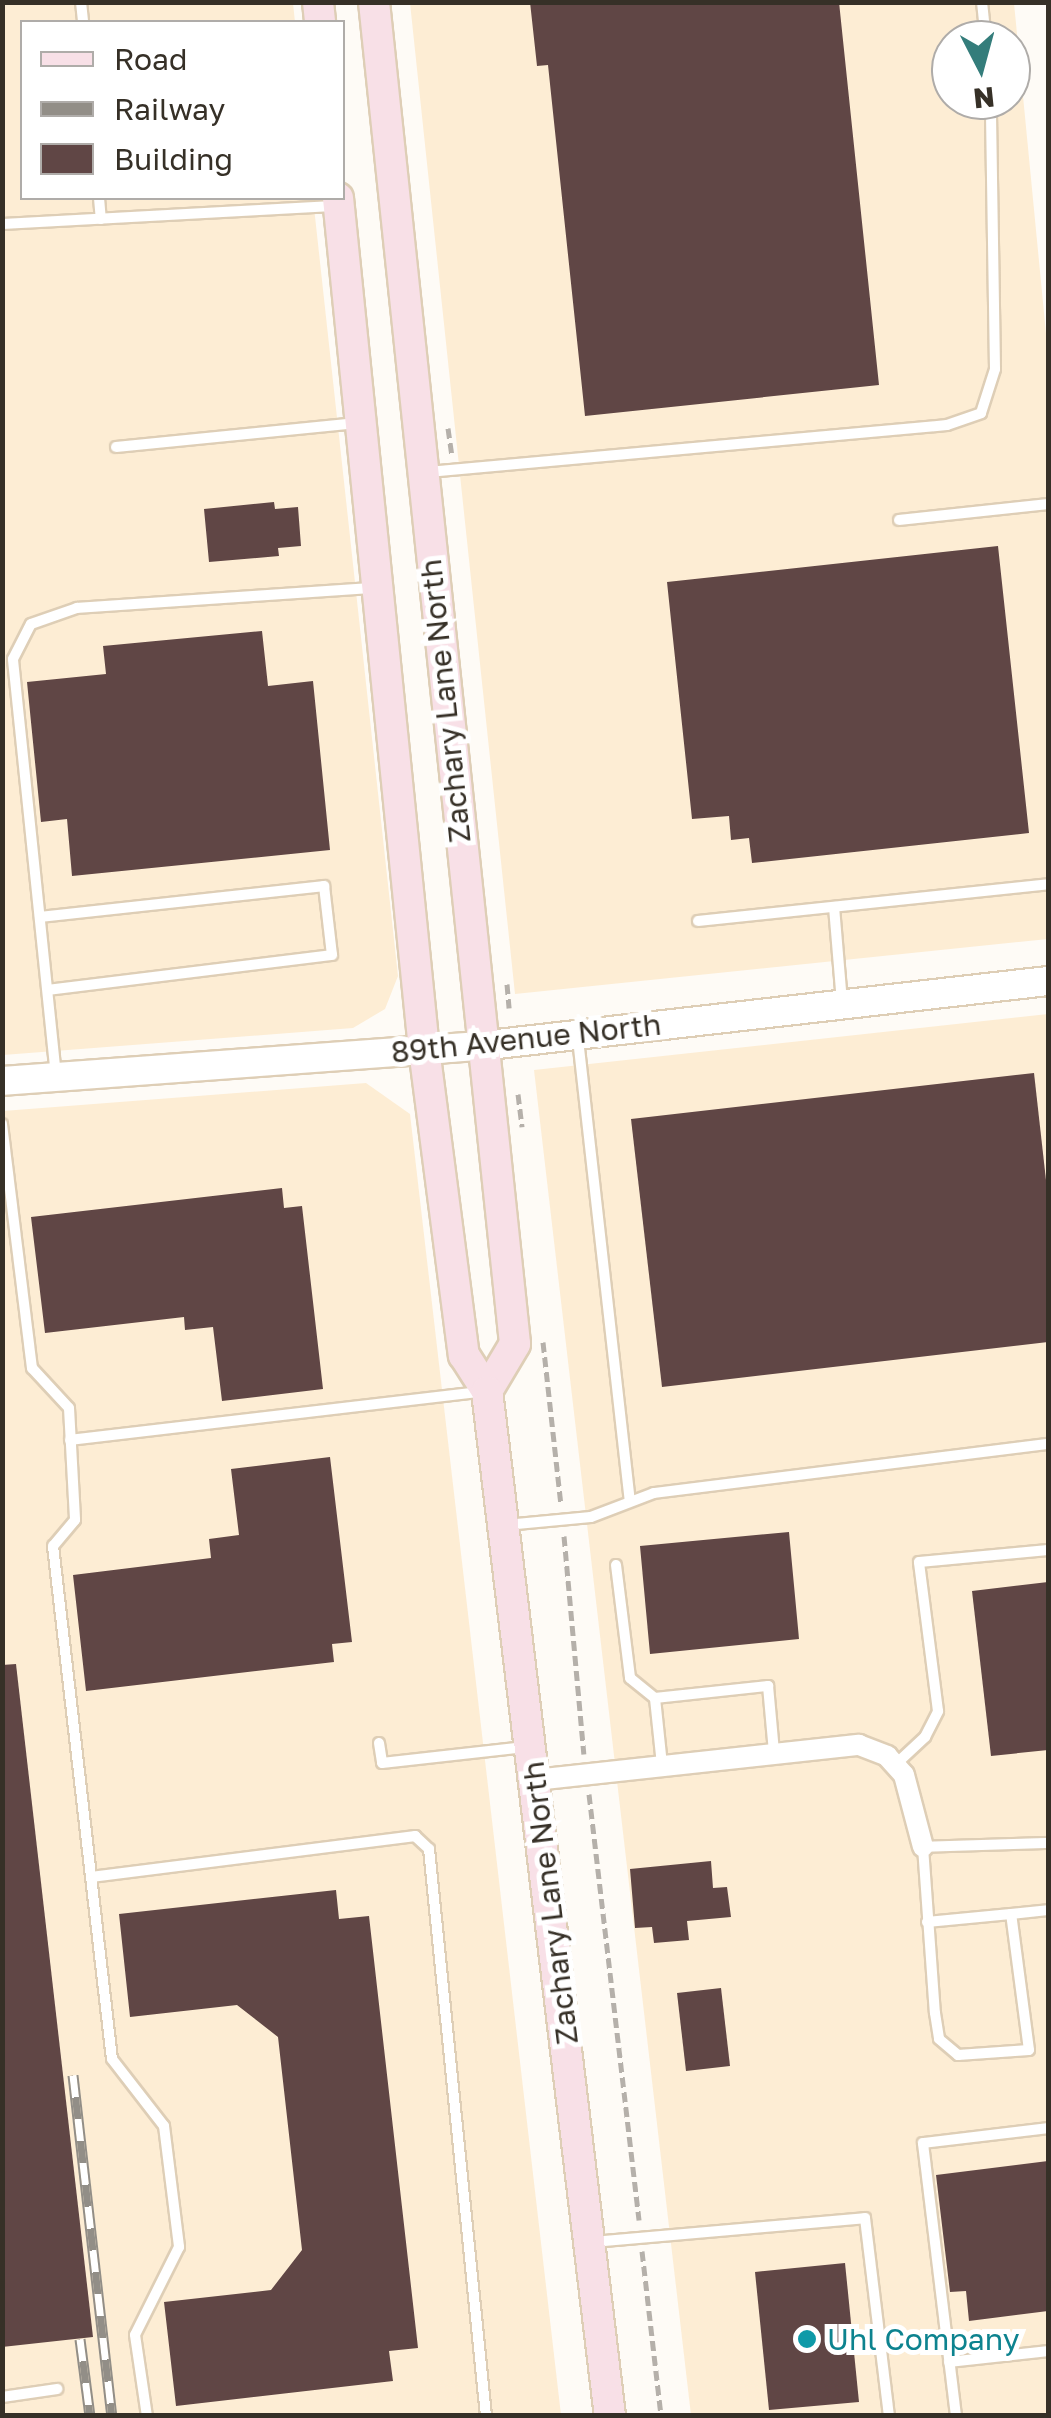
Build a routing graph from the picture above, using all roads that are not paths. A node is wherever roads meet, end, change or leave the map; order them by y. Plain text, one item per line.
1 (374, 2) edge
2 (991, 120) edge
3 (99, 200) edge
4 (338, 201) edge
5 (101, 219) junction
6 (2, 224) edge
7 (361, 422) junction
8 (116, 447) dead end
9 (422, 472) junction
10 (1048, 504) edge
11 (899, 520) dead end
12 (378, 588) junction
13 (1048, 884) edge
14 (834, 907) junction
15 (40, 917) junction
16 (698, 921) dead end
17 (1048, 981) edge
18 (48, 990) junction
19 (842, 1004) junction
20 (577, 1036) junction
21 (480, 1046) junction
22 (424, 1049) junction
23 (56, 1077) junction
24 (2, 1081) edge
25 (2, 1124) edge
26 (486, 1391) junction
27 (70, 1440) junction
28 (1048, 1444) edge
29 (630, 1500) junction
30 (505, 1526) junction
31 (1048, 1550) edge
32 (616, 1565) dead end
33 (655, 1698) junction
34 (380, 1742) dead end
35 (531, 1746) junction
36 (774, 1752) junction
37 (896, 1764) junction
38 (662, 1765) junction
39 (535, 1780) junction
40 (1048, 1842) edge
41 (923, 1847) junction
42 (91, 1877) junction
43 (1048, 1910) edge
44 (1011, 1914) junction
45 (927, 1922) junction
46 (1048, 2128) edge
47 (590, 2242) junction
48 (1048, 2351) edge
49 (950, 2362) junction
50 (57, 2390) dead end
51 (2, 2397) edge
52 (147, 2416) edge
53 (486, 2416) edge
54 (610, 2416) edge
55 (889, 2416) edge
56 (956, 2416) edge

1 - 9 main road, Zachary Lane North
2 - 9 lane
3 - 5 lane
4 - 5 lane
4 - 7 main road, Zachary Lane North
5 - 6 lane
7 - 8 lane
7 - 12 main road, Zachary Lane North
9 - 21 main road, Zachary Lane North
10 - 11 lane
12 - 15 lane
12 - 22 main road, Zachary Lane North
13 - 14 lane
14 - 16 lane
14 - 19 lane
15 - 18 lane
15 - 18 lane
17 - 19 street, 89th Avenue North
18 - 23 lane
19 - 20 street, 89th Avenue North
20 - 21 street, 89th Avenue North
20 - 29 lane
21 - 22 street, 89th Avenue North
21 - 26 main road, Zachary Lane North
22 - 23 street, 89th Avenue North
22 - 26 main road, Zachary Lane North
23 - 24 street, 89th Avenue North
25 - 27 lane
26 - 27 lane
26 - 30 main road, Zachary Lane North
27 - 42 lane
28 - 29 lane
29 - 30 lane
30 - 35 main road, Zachary Lane North
31 - 37 lane
32 - 33 lane
33 - 36 lane
33 - 38 lane
34 - 35 lane
35 - 39 main road, Zachary Lane North
36 - 37 street
36 - 38 street
37 - 41 street
38 - 39 street
39 - 47 main road, Zachary Lane North
40 - 41 lane
41 - 45 lane
42 - 52 lane
42 - 53 lane
43 - 44 lane
44 - 45 lane
44 - 45 lane
46 - 49 lane
47 - 54 main road, Zachary Lane North
47 - 55 lane
48 - 49 lane
49 - 56 lane
50 - 51 lane

